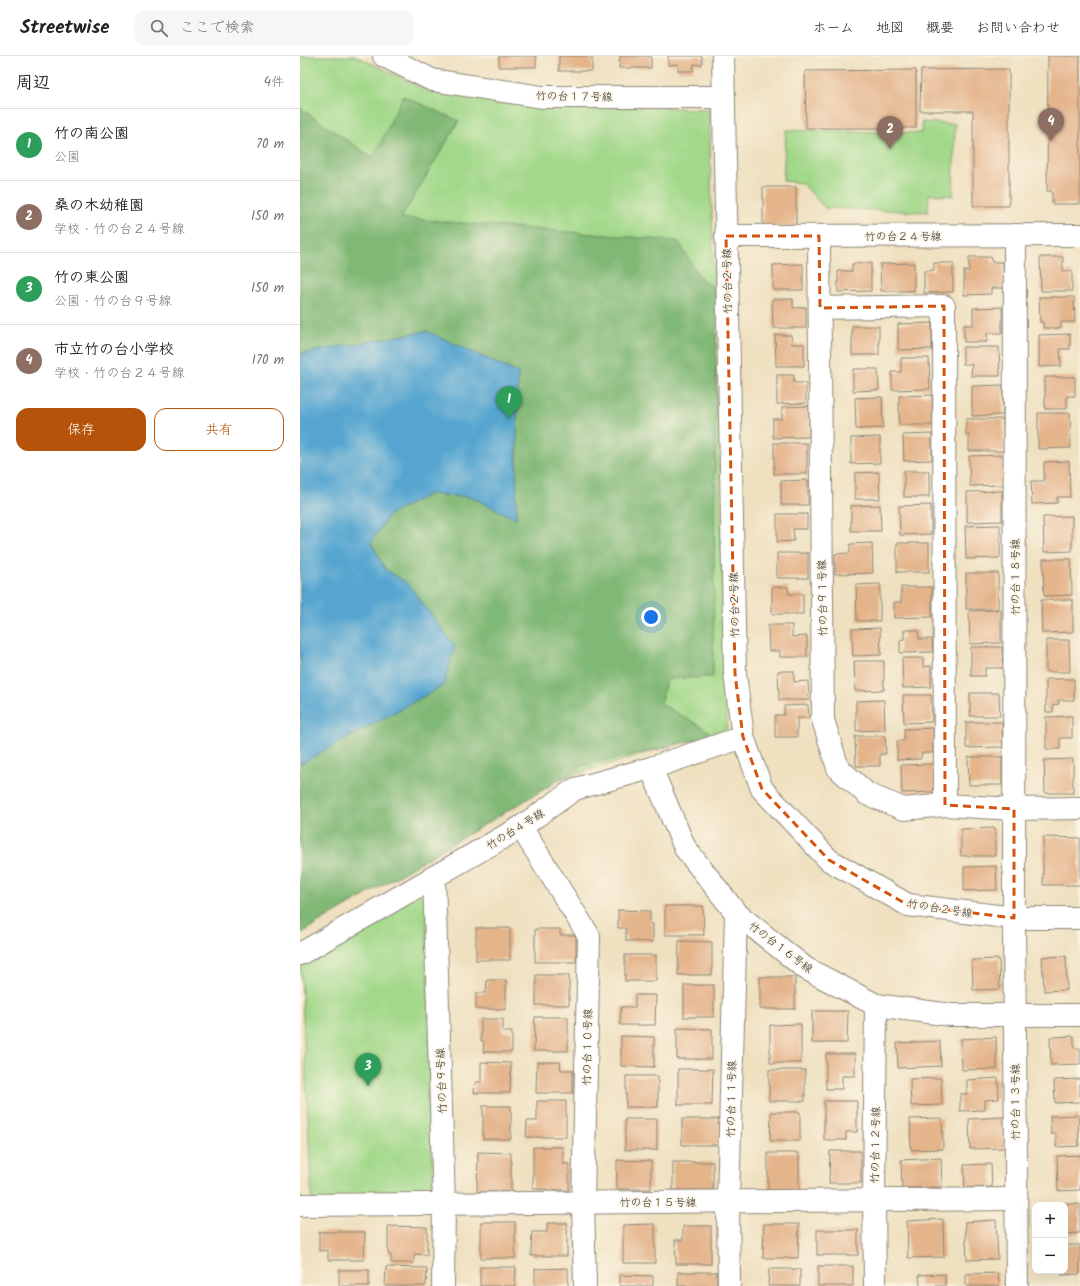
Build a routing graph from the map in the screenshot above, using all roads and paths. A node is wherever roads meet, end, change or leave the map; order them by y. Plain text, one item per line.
1 (384, 56) edge
2 (723, 56) edge
3 (724, 97) junction
4 (1015, 235) junction
5 (1080, 235) edge
6 (726, 236) junction
7 (819, 236) junction
8 (820, 308) junction
9 (743, 737) junction
10 (651, 768) junction
11 (945, 805) junction
12 (1080, 808) edge
13 (1014, 809) junction
14 (521, 827) junction
15 (434, 877) junction
16 (736, 912) junction
17 (1014, 918) junction
18 (1080, 918) edge
19 (300, 954) edge
20 (876, 1005) junction
21 (1080, 1015) edge
22 (1015, 1016) junction
23 (1016, 1199) junction
24 (874, 1200) junction
25 (728, 1202) junction
26 (584, 1203) junction
27 (444, 1204) junction
28 (300, 1205) edge
29 (444, 1286) edge
30 (585, 1286) edge
31 (728, 1286) edge
32 (875, 1286) edge
33 (1016, 1286) edge

1 - 3 street, 竹の台１７号線
2 - 3 street, 竹の台２号線
3 - 6 street, 竹の台２号線
4 - 5 street, 竹の台２４号線
4 - 7 street, 竹の台２４号線
4 - 13 street, 竹の台１８号線
6 - 7 street, 竹の台２４号線
6 - 9 street, 竹の台２号線
7 - 8 street, 竹の台９１号線
8 - 11 street, 竹の台９１号線
8 - 11 street
9 - 10 street, 竹の台４号線
9 - 17 street, 竹の台２号線
10 - 14 street, 竹の台４号線
10 - 16 street, 竹の台１６号線
11 - 13 street, 竹の台９１号線
12 - 13 street, 竹の台９１号線
13 - 17 street, 竹の台１８号線
14 - 15 street, 竹の台４号線
14 - 26 street, 竹の台１０号線
15 - 19 street, 竹の台４号線
15 - 27 street, 竹の台９号線
16 - 20 street, 竹の台１６号線
16 - 25 street, 竹の台１１号線
17 - 18 street, 竹の台２号線
17 - 22 street, 竹の台１３号線
20 - 22 street, 竹の台１６号線
20 - 24 street, 竹の台１２号線
21 - 22 street, 竹の台１６号線
22 - 23 street, 竹の台１３号線
23 - 24 street, 竹の台１５号線
23 - 33 street, 竹の台１３号線
24 - 25 street, 竹の台１５号線
24 - 32 street, 竹の台１２号線
25 - 26 street, 竹の台１５号線
25 - 31 street, 竹の台１１号線
26 - 27 street, 竹の台１５号線
26 - 30 street, 竹の台１０号線
27 - 28 street, 竹の台１５号線
27 - 29 street, 竹の台９号線

